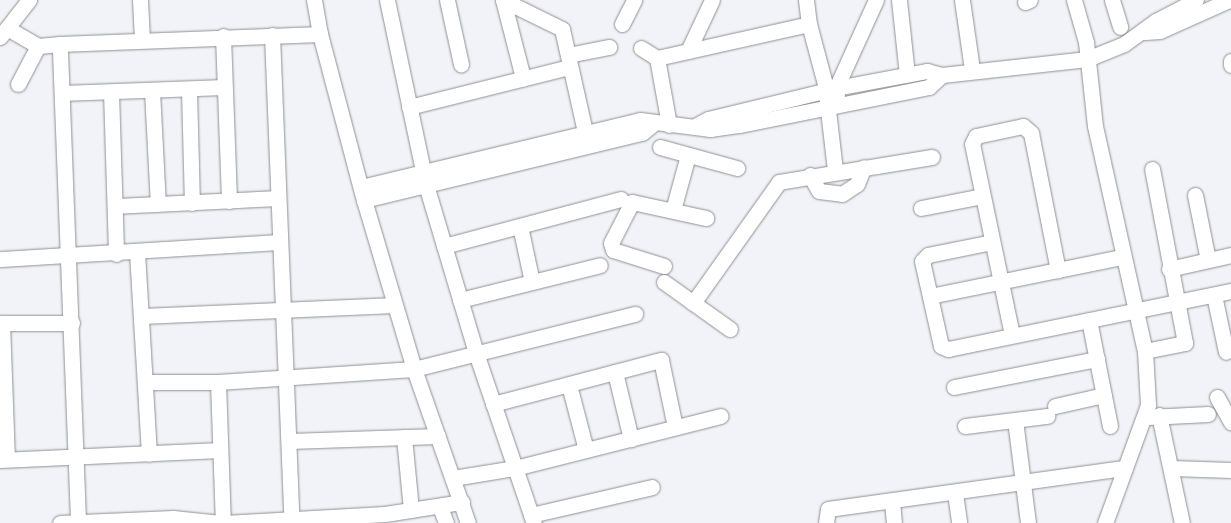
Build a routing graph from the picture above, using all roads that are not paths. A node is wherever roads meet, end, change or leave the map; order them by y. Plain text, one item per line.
1 (29, 0) edge
2 (140, 0) edge
3 (314, 0) edge
4 (387, 0) edge
5 (447, 0) edge
6 (503, 0) edge
7 (712, 0) edge
8 (806, 0) edge
9 (892, 0) edge
10 (899, 0) edge
11 (962, 0) edge
12 (1074, 0) edge
13 (1112, 0) edge
14 (1196, 0) edge
15 (1228, 0) edge
16 (873, 1) edge
17 (629, 2) edge
18 (622, 24) dead end
19 (808, 24) junction
20 (1120, 27) dead end
21 (1145, 32) junction
22 (3, 33) edge
23 (320, 34) junction
24 (272, 35) junction
25 (223, 36) junction
26 (142, 40) junction
27 (60, 44) junction
28 (38, 46) junction
29 (608, 47) dead end
30 (641, 48) dead end
31 (688, 51) junction
32 (657, 58) junction
33 (1087, 59) junction
34 (569, 61) junction
35 (1231, 61) edge
36 (461, 64) dead end
37 (1231, 65) edge
38 (972, 70) junction
39 (907, 75) junction
40 (942, 76) junction
41 (523, 78) junction
42 (18, 84) dead end
43 (224, 87) junction
44 (152, 90) junction
45 (188, 90) junction
46 (111, 92) junction
47 (62, 93) junction
48 (830, 94) junction
49 (409, 107) junction
50 (653, 124) junction
51 (673, 125) junction
52 (585, 132) junction
53 (688, 155) junction
54 (932, 157) dead end
55 (864, 167) junction
56 (737, 168) dead end
57 (1152, 168) dead end
58 (835, 171) junction
59 (810, 175) junction
60 (425, 178) junction
61 (362, 194) junction
62 (1195, 195) dead end
63 (982, 196) junction
64 (276, 198) junction
65 (621, 199) dead end
66 (229, 201) junction
67 (158, 204) junction
68 (192, 204) junction
69 (115, 206) junction
70 (921, 208) dead end
71 (673, 210) junction
72 (706, 218) dead end
73 (520, 226) junction
74 (279, 242) junction
75 (992, 242) junction
76 (444, 246) junction
77 (137, 252) junction
78 (116, 254) junction
79 (1231, 255) edge
80 (70, 257) junction
81 (1122, 257) junction
82 (0, 259) edge
83 (1208, 260) junction
84 (600, 265) dead end
85 (664, 266) dead end
86 (1169, 269) junction
87 (1058, 270) junction
88 (532, 282) junction
89 (664, 282) dead end
90 (1001, 282) junction
91 (1231, 291) edge
92 (1214, 295) junction
93 (930, 296) junction
94 (460, 300) junction
95 (694, 303) junction
96 (395, 305) junction
97 (1176, 305) junction
98 (282, 310) junction
99 (635, 314) dead end
100 (1134, 314) junction
101 (142, 316) junction
102 (1089, 320) junction
103 (1, 323) edge
104 (72, 323) junction
105 (730, 330) dead end
106 (1012, 335) junction
107 (1144, 351) junction
108 (1226, 352) dead end
109 (477, 356) junction
110 (1097, 359) junction
111 (414, 369) junction
112 (615, 372) junction
113 (285, 378) junction
114 (147, 382) junction
115 (218, 382) junction
116 (569, 385) junction
117 (954, 387) dead end
118 (1104, 395) junction
119 (1217, 396) dead end
120 (493, 404) junction
121 (1208, 414) dead end
122 (1159, 415) junction
123 (721, 416) dead end
124 (1143, 419) junction
125 (1014, 420) junction
126 (1231, 422) edge
127 (965, 426) dead end
128 (1110, 426) dead end
129 (675, 427) junction
130 (438, 436) junction
131 (404, 437) junction
132 (631, 439) junction
133 (289, 441) junction
134 (220, 450) junction
135 (586, 450) junction
136 (149, 454) junction
137 (76, 457) junction
138 (4, 460) edge
139 (515, 468) junction
140 (1125, 468) junction
141 (1171, 468) junction
142 (1231, 470) edge
143 (453, 478) junction
144 (1022, 482) junction
145 (652, 486) dead end
146 (955, 493) junction
147 (892, 501) junction
148 (462, 502) junction
149 (440, 506) junction
150 (411, 510) junction
151 (291, 518) junction
152 (386, 518) edge
153 (533, 519) edge
154 (78, 520) junction
155 (174, 521) edge
156 (114, 522) edge
157 (60, 523) edge
158 (223, 523) edge
159 (446, 523) edge
160 (468, 523) edge
161 (826, 523) edge
162 (894, 523) edge
163 (959, 523) edge
164 (1028, 523) edge
165 (1104, 523) edge
166 (1182, 523) edge

1 - 22 street
2 - 26 street
3 - 23 street
4 - 49 street
5 - 36 street
6 - 34 street
6 - 41 street
7 - 31 street
8 - 19 street
9 - 16 street
10 - 39 street
11 - 38 street
12 - 33 street
13 - 20 street
14 - 21 street
15 - 21 street
16 - 48 street
17 - 18 street
19 - 31 street
19 - 48 street
21 - 33 street
22 - 28 street
23 - 24 street
23 - 61 street
24 - 25 street
24 - 64 street
25 - 26 street
25 - 43 street
26 - 27 street
27 - 28 street
27 - 47 street
28 - 42 street
29 - 34 street
30 - 32 street
31 - 32 street
32 - 51 street
33 - 38 street
33 - 81 street
34 - 41 street
34 - 52 street
35 - 37 street
38 - 40 street
39 - 40 street
39 - 48 street
40 - 48 street
41 - 49 street
43 - 45 street
43 - 66 street
44 - 45 street
44 - 46 street
44 - 67 street
45 - 68 street
46 - 47 street
46 - 69 street
47 - 80 street
48 - 51 street
48 - 58 street
49 - 60 street
50 - 51 street
50 - 52 street
50 - 60 street
51 - 53 street
52 - 60 street
53 - 56 street
53 - 71 street
54 - 55 street
55 - 58 street
55 - 59 street
57 - 86 street
58 - 59 street
59 - 95 street
60 - 61 street
60 - 76 street
61 - 96 street
62 - 83 street
63 - 70 street
63 - 75 street
63 - 87 street
64 - 66 street
64 - 74 street
65 - 73 street
66 - 68 street
67 - 68 street
67 - 69 street
69 - 78 street
71 - 72 street
71 - 85 street
73 - 76 street
73 - 88 street
74 - 77 street
74 - 98 street
75 - 90 street
75 - 93 street
76 - 94 street
77 - 78 street
77 - 101 street
78 - 80 street
79 - 83 street
80 - 82 street
80 - 104 street
81 - 87 street
81 - 100 street
83 - 86 street
84 - 88 street
86 - 97 street
87 - 90 street
88 - 94 street
89 - 95 street
90 - 93 street
90 - 106 street
91 - 92 street
92 - 97 street
92 - 108 street
93 - 106 street
94 - 109 street
95 - 105 street
96 - 98 street
96 - 111 street
97 - 100 street
97 - 107 street
98 - 101 street
98 - 113 street
99 - 109 street
100 - 102 street
100 - 107 street
101 - 114 street
102 - 106 street
102 - 110 street
103 - 104 street
103 - 138 street
104 - 137 street
107 - 124 street
109 - 111 street
109 - 120 street
110 - 117 street
110 - 118 street
111 - 113 street
111 - 130 street
112 - 116 street
112 - 129 street
112 - 132 street
113 - 115 street
113 - 133 street
114 - 115 street
114 - 136 street
115 - 134 street
116 - 120 street
116 - 135 street
118 - 125 street
118 - 128 street
119 - 126 street
120 - 139 street
121 - 122 street
122 - 124 street
122 - 141 street
123 - 129 street
124 - 140 street
125 - 127 street
125 - 144 street
129 - 132 street
130 - 131 street
130 - 143 street
131 - 133 street
131 - 150 street
132 - 135 street
133 - 151 street
134 - 136 street
134 - 158 street
135 - 139 street
136 - 137 street
137 - 138 street
137 - 154 street
139 - 143 street
139 - 153 street
140 - 144 street
140 - 165 street
141 - 142 street
141 - 166 street
143 - 148 street
144 - 146 street
144 - 164 street
145 - 153 street
146 - 147 street
146 - 163 street
147 - 161 street
147 - 162 street
148 - 149 street
148 - 160 street
149 - 150 street
149 - 159 street
150 - 152 street
151 - 152 street
151 - 158 street
154 - 156 street
154 - 157 street
155 - 156 street
155 - 158 street

